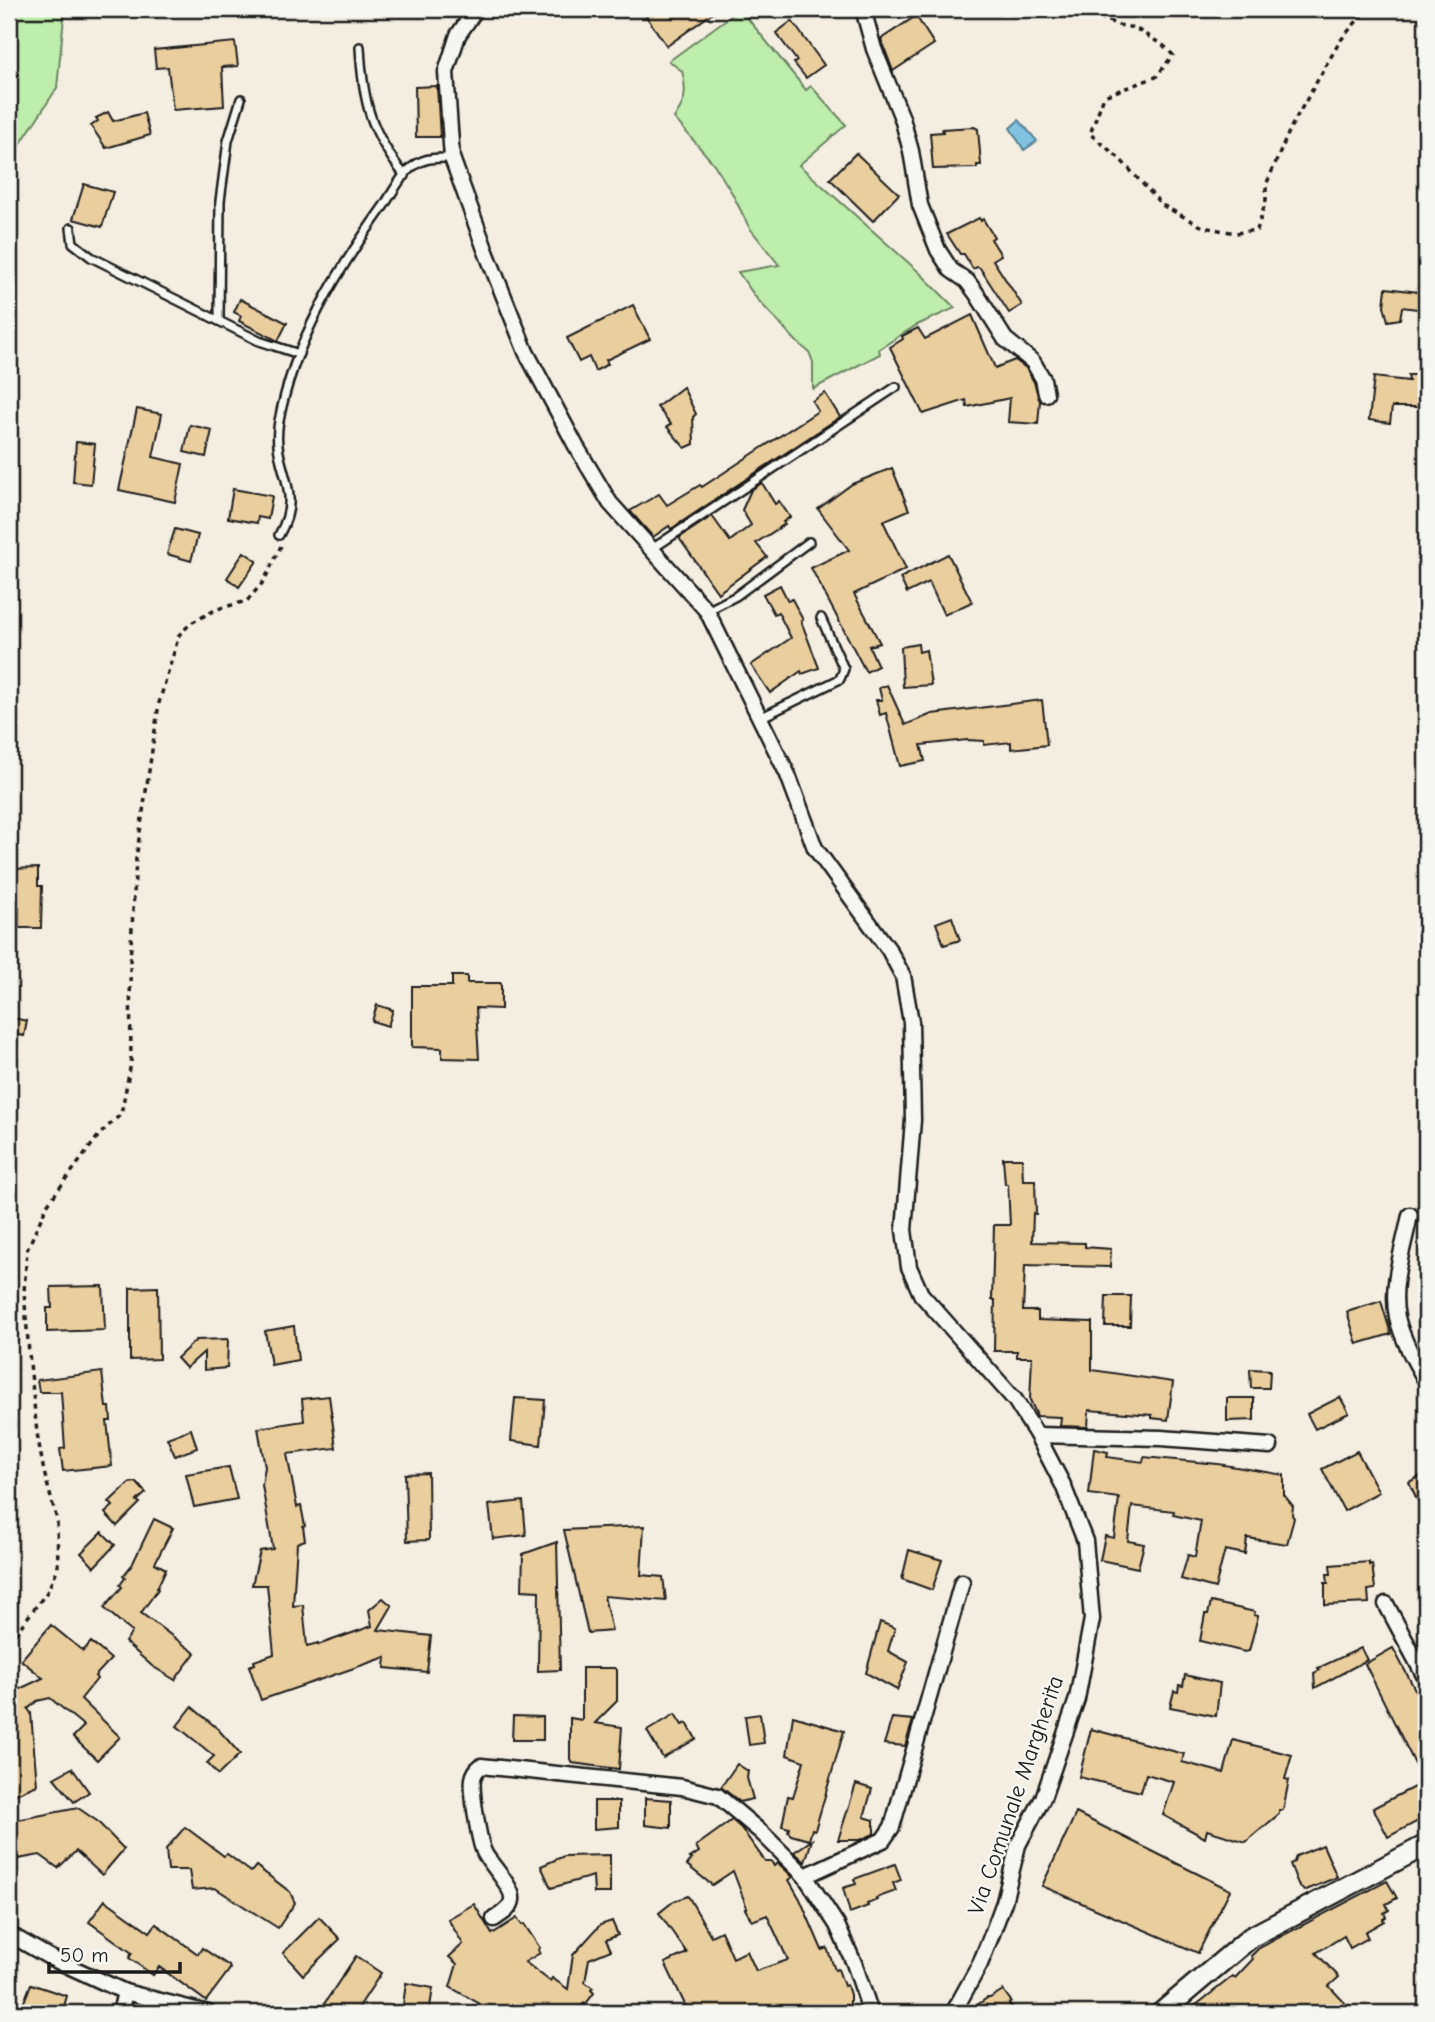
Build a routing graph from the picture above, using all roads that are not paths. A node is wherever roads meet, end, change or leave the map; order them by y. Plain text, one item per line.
1 (476, 9) edge
2 (863, 9) edge
3 (360, 47) dead end
4 (241, 99) dead end
5 (452, 158) junction
6 (405, 176) junction
7 (71, 228) dead end
8 (219, 321) junction
9 (299, 354) junction
10 (896, 387) dead end
11 (1046, 394) dead end
12 (279, 535) road end
13 (809, 542) dead end
14 (652, 549) junction
15 (707, 611) junction
16 (821, 618) dead end
17 (760, 718) junction
18 (1410, 1215) dead end
19 (1426, 1381) edge
20 (1037, 1435) junction
21 (1270, 1446) dead end
22 (962, 1582) dead end
23 (1386, 1604) dead end
24 (1426, 1679) edge
25 (1426, 1844) edge
26 (805, 1876) junction
27 (494, 1919) dead end
28 (9, 1934) edge
29 (125, 1992) junction
30 (120, 2013) edge
31 (208, 2013) edge
32 (871, 2013) edge
33 (953, 2013) edge
34 (1161, 2013) edge

1 - 5 street, Via Comunale Margherita
2 - 11 street
3 - 6 lane
4 - 8 lane
5 - 6 lane
5 - 14 street, Via Comunale Margherita
6 - 9 lane
7 - 8 lane
8 - 9 lane
9 - 12 lane
10 - 14 lane
13 - 15 lane
14 - 15 street, Via Comunale Margherita
15 - 17 street, Via Comunale Margherita
16 - 17 lane
17 - 20 street, Via Comunale Margherita
18 - 19 street
20 - 21 street
20 - 33 street, Via Comunale Margherita
22 - 26 street
23 - 24 street
25 - 34 street
26 - 27 street
26 - 32 street
28 - 29 street
29 - 30 street
29 - 31 street

